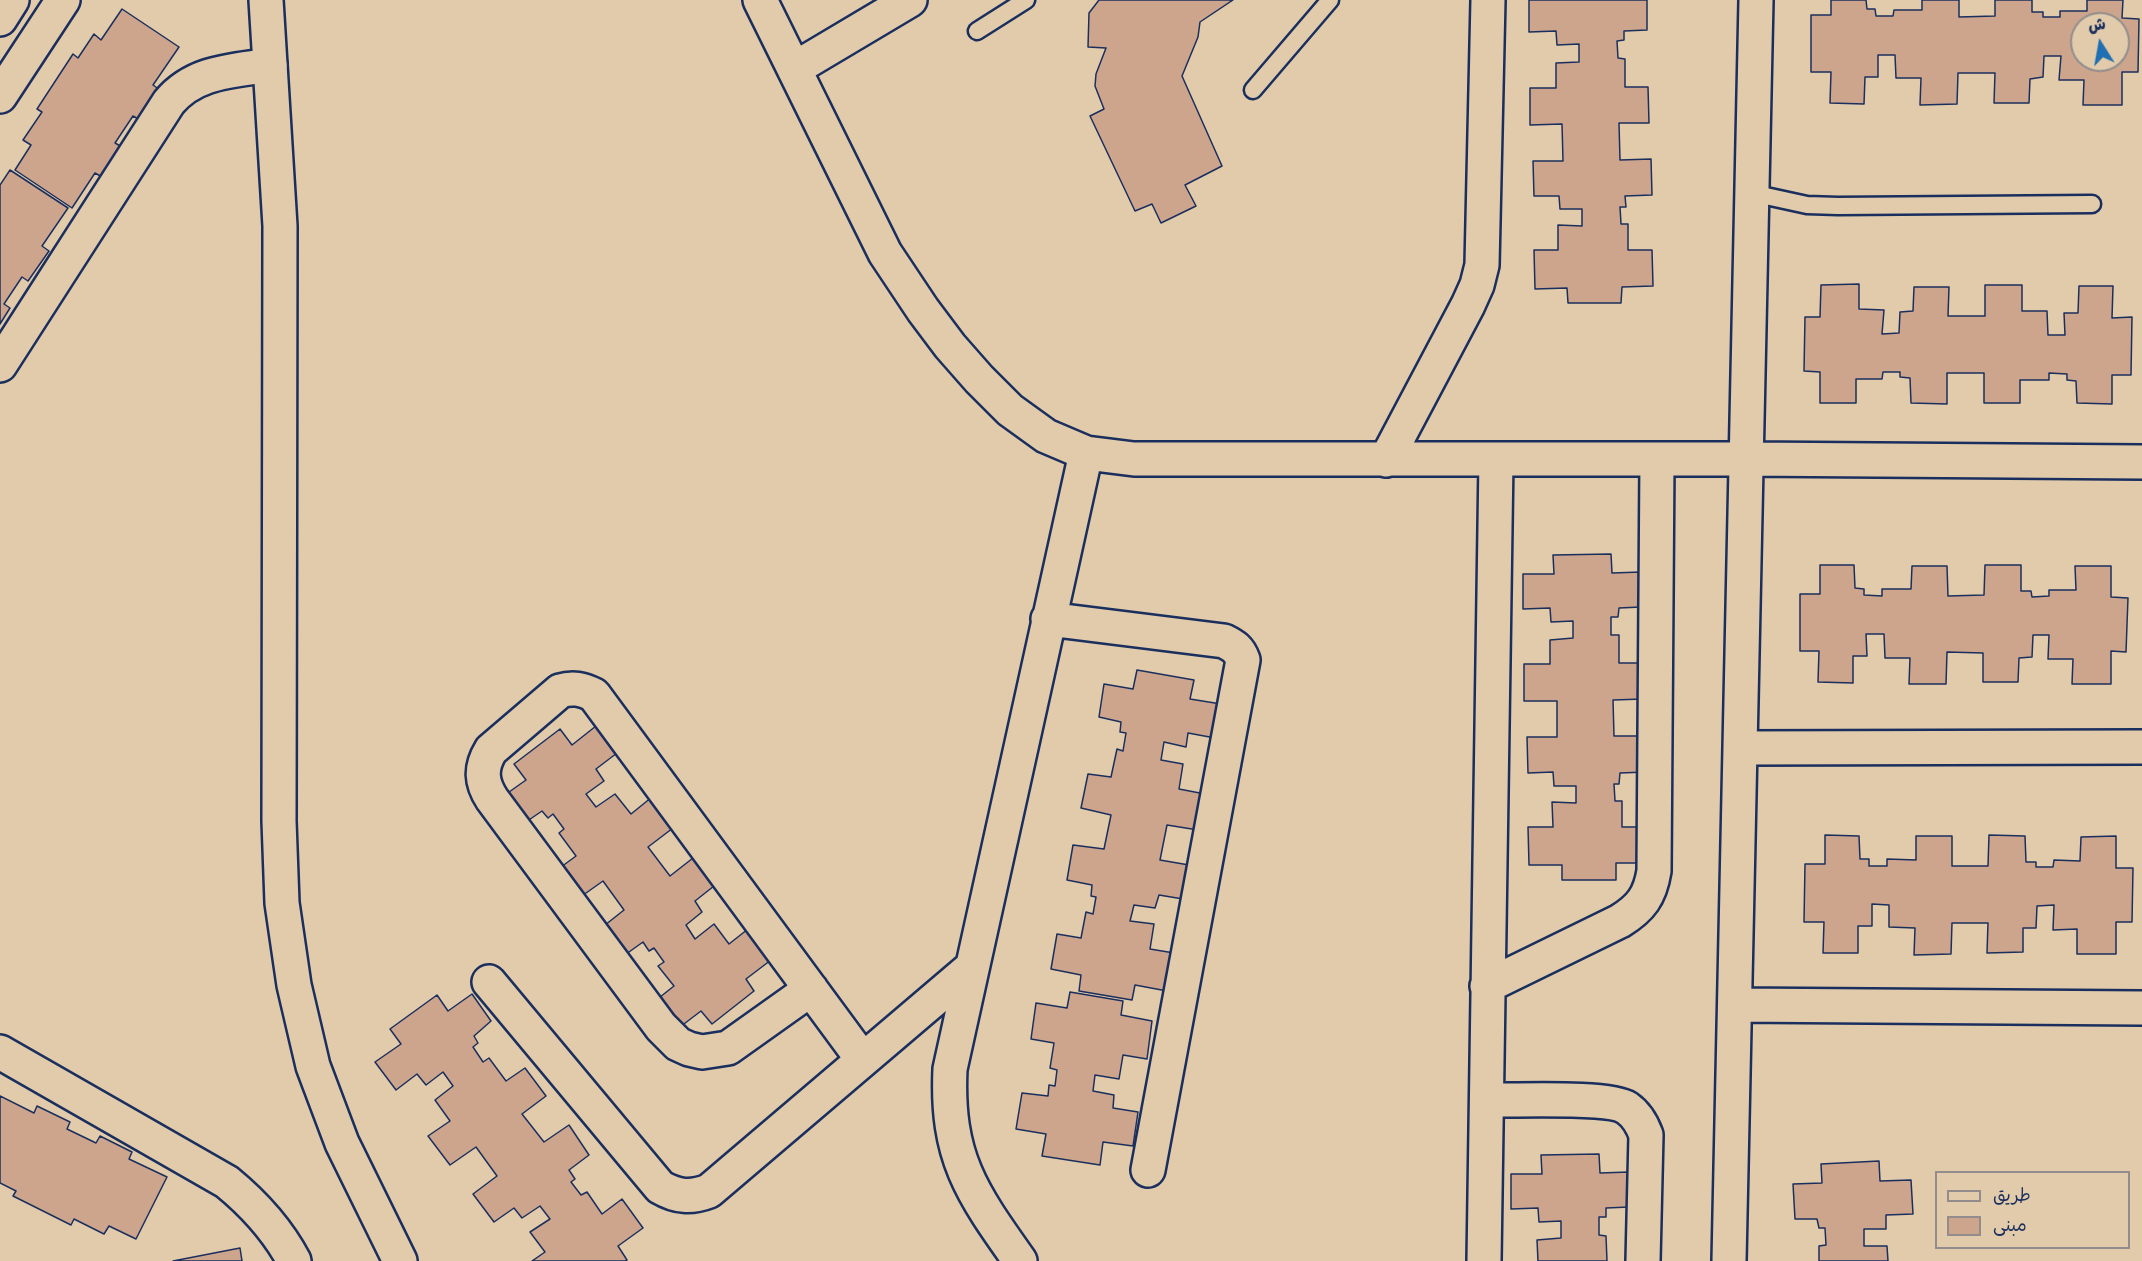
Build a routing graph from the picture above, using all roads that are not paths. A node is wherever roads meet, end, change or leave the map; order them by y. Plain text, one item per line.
1 (12, 0) edge
2 (63, 0) edge
3 (266, 0) edge
4 (760, 0) edge
5 (910, 0) edge
6 (1026, 0) edge
7 (1330, 0) edge
8 (1488, 0) edge
9 (1756, 0) edge
10 (0, 19) edge
11 (977, 31) dead end
12 (270, 65) junction
13 (794, 69) junction
14 (1253, 90) dead end
15 (0, 96) edge
16 (1752, 193) junction
17 (2092, 204) dead end
18 (0, 364) edge
19 (1086, 453) junction
20 (1746, 459) junction
21 (1386, 460) junction
22 (1496, 460) junction
23 (1657, 460) junction
24 (2142, 462) edge
25 (1048, 619) junction
26 (2142, 747) edge
27 (1741, 748) junction
28 (971, 968) junction
29 (489, 982) dead end
30 (1487, 986) junction
31 (811, 989) junction
32 (1735, 1005) junction
33 (2142, 1008) edge
34 (0, 1052) edge
35 (863, 1060) junction
36 (1487, 1101) junction
37 (1148, 1170) dead end
38 (294, 1261) edge
39 (400, 1261) edge
40 (1020, 1261) edge
41 (1484, 1261) edge
42 (1642, 1261) edge
43 (1729, 1261) edge

1 - 10 street
2 - 15 street
3 - 12 street
4 - 13 street
5 - 13 street
6 - 11 lane
7 - 14 lane
8 - 21 street
9 - 16 street
12 - 18 street
12 - 39 street
13 - 19 street
16 - 17 lane
16 - 20 street
19 - 21 street
19 - 25 street
20 - 23 street
20 - 24 street
20 - 27 street
21 - 22 street
22 - 23 street
22 - 30 street
23 - 30 street
25 - 28 street
25 - 37 street
26 - 27 street
27 - 32 street
28 - 35 street
28 - 40 street
29 - 35 street
30 - 36 street
31 - 31 street
31 - 35 street
32 - 33 street
32 - 43 street
34 - 38 street
36 - 41 street
36 - 42 street

